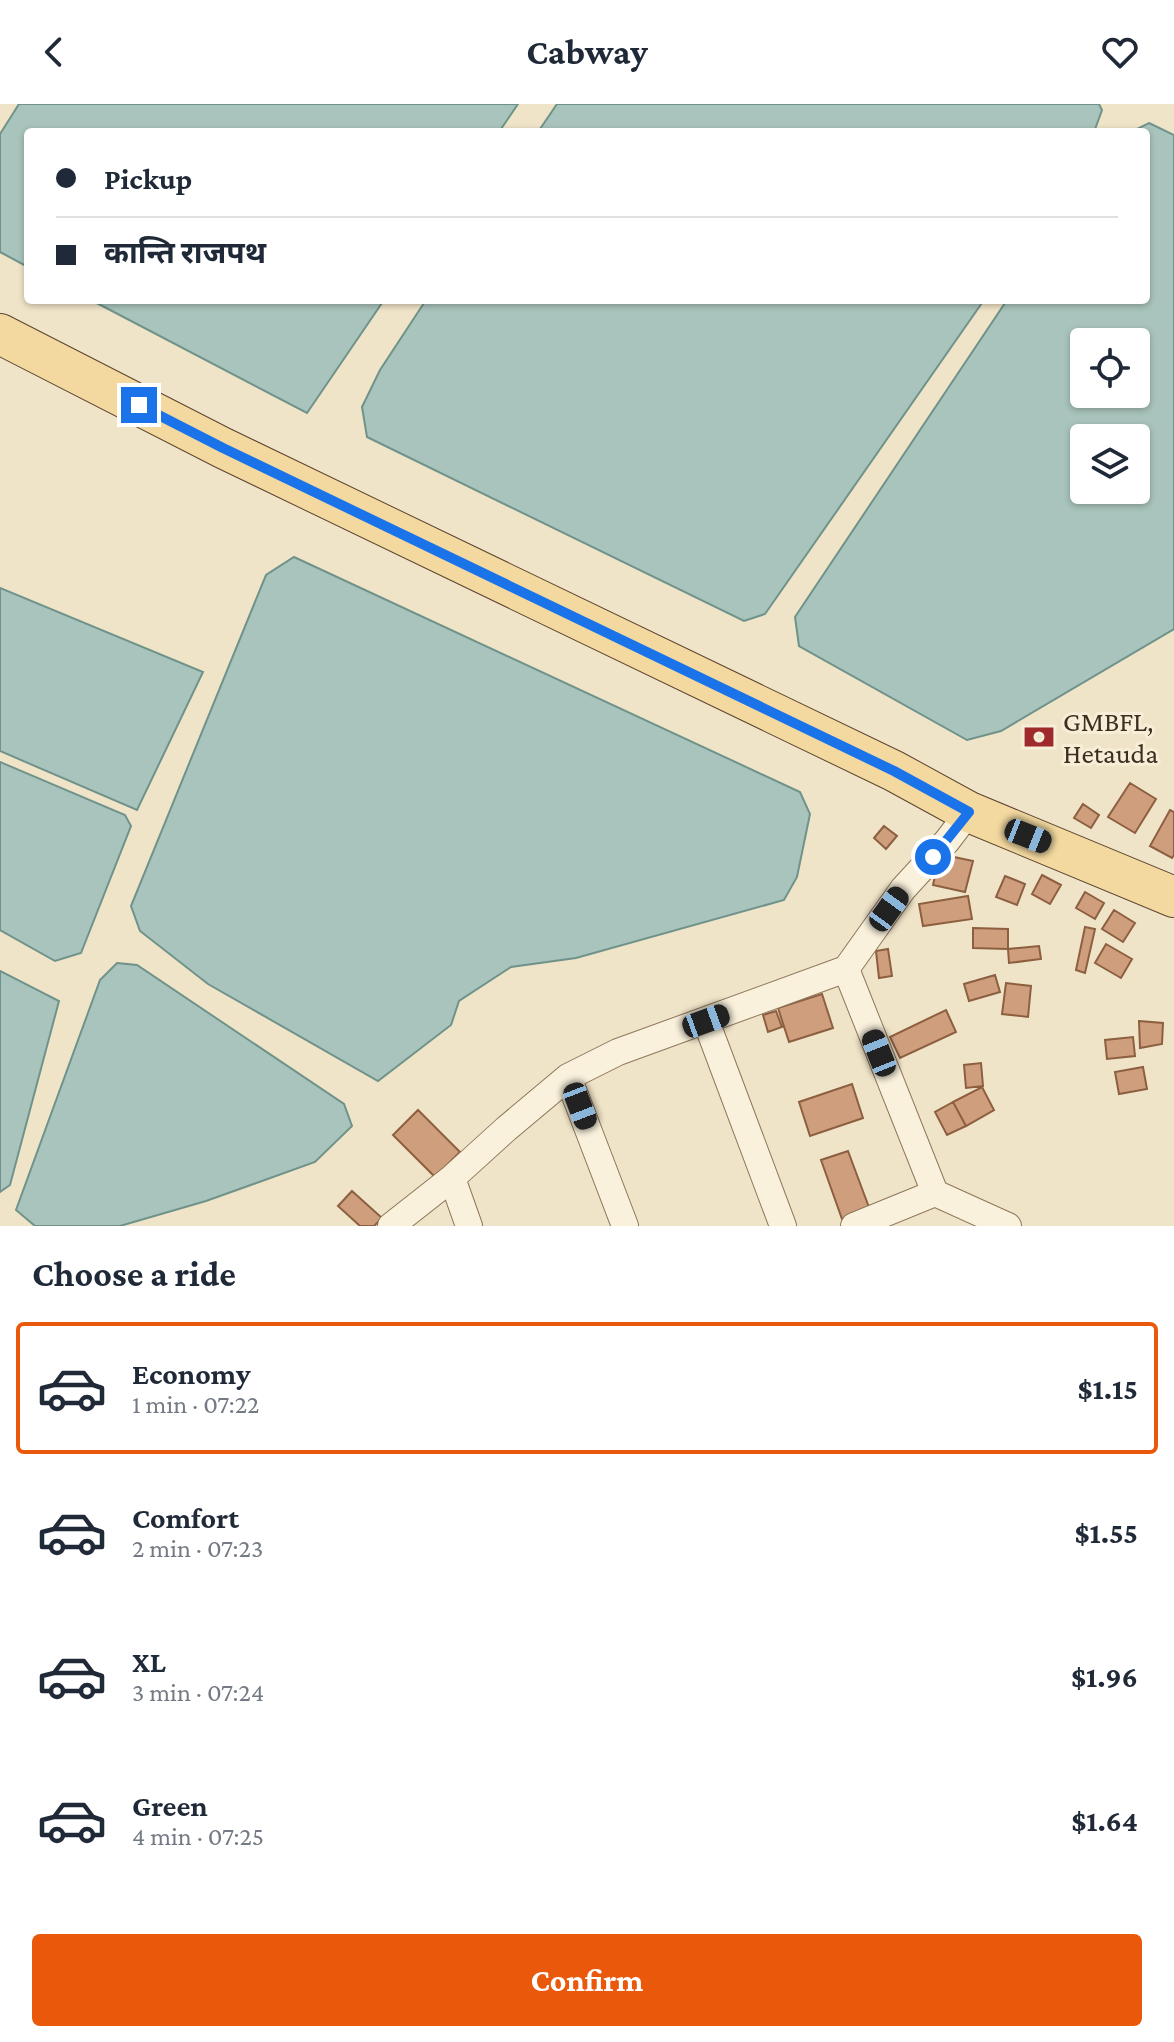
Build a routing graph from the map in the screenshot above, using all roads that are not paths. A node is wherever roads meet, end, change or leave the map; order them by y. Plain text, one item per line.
1 (0, 334) edge
2 (969, 812) junction
3 (1174, 897) edge
4 (846, 969) junction
5 (706, 1021) junction
6 (568, 1077) junction
7 (452, 1178) junction
8 (935, 1193) junction
9 (391, 1226) edge
10 (469, 1226) edge
11 (625, 1226) edge
12 (783, 1226) edge
13 (854, 1226) edge
14 (1008, 1226) edge

1 - 2 main road
2 - 3 main road
2 - 4 street
4 - 5 street
4 - 8 street
5 - 6 street
5 - 12 street
6 - 7 street
6 - 11 street
7 - 9 street
7 - 10 street
8 - 13 street
8 - 14 street

